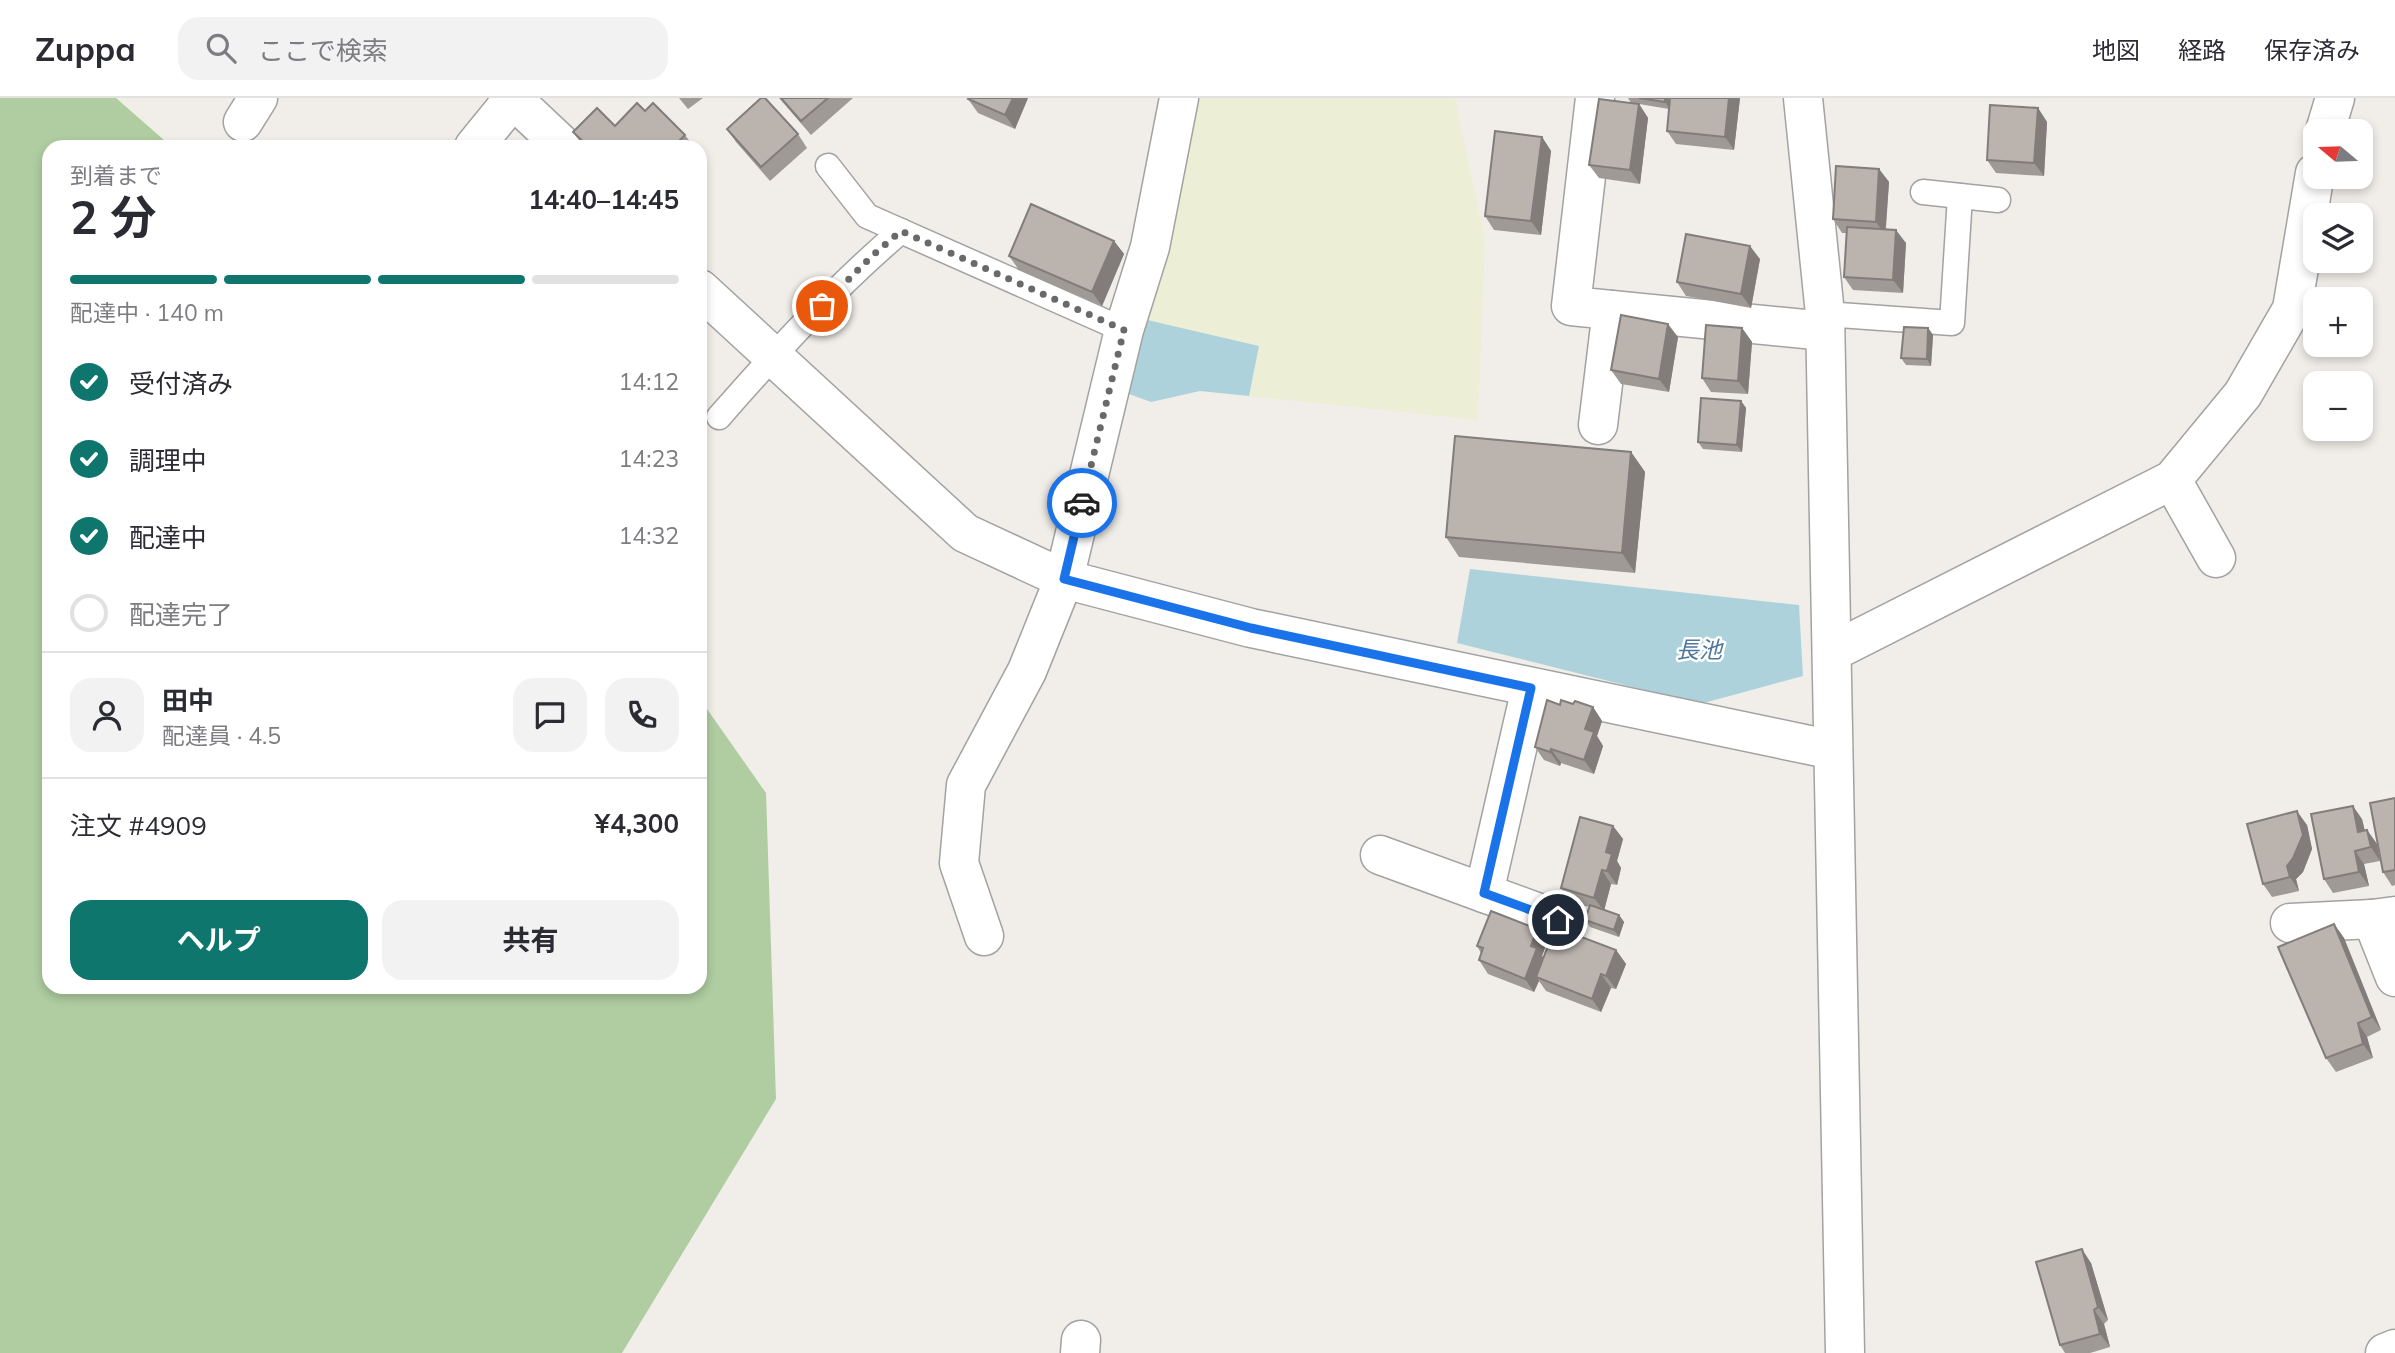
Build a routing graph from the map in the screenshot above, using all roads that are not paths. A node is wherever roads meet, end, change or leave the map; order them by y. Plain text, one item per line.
1 (1179, 98) edge
2 (1595, 98) edge
3 (1802, 98) edge
4 (2334, 98) edge
5 (525, 103) edge
6 (2328, 119) edge
7 (482, 140) edge
8 (558, 140) edge
9 (828, 166) dead end
10 (2312, 189) edge
11 (1923, 192) dead end
12 (1959, 196) junction
13 (1998, 200) dead end
14 (901, 231) junction
15 (707, 296) edge
16 (1612, 310) junction
17 (1825, 323) junction
18 (1124, 330) junction
19 (772, 356) junction
20 (719, 417) dead end
21 (1598, 425) dead end
22 (2172, 480) junction
23 (2216, 558) dead end
24 (1064, 579) junction
25 (1832, 652) junction
26 (1531, 688) junction
27 (1833, 750) junction
28 (1380, 855) dead end
29 (1484, 893) junction
30 (2384, 918) edge
31 (1558, 920) dead end
32 (2290, 923) dead end
33 (984, 936) dead end
34 (2395, 977) edge
35 (2395, 1349) edge
36 (1845, 1353) edge
37 (2385, 1353) edge

1 - 18 street
2 - 16 street
3 - 17 street
4 - 6 street
5 - 7 street
5 - 8 street
9 - 14 lane
10 - 22 street
11 - 12 lane
12 - 13 lane
12 - 17 lane
14 - 18 lane
14 - 19 lane
15 - 19 street
16 - 17 street
16 - 21 street
17 - 25 street
18 - 24 street
19 - 20 lane
19 - 24 street
22 - 23 street
22 - 25 street
24 - 26 street
24 - 33 street
25 - 27 street
26 - 27 street
26 - 29 street
27 - 36 street
28 - 29 street
29 - 31 street
30 - 32 street
30 - 34 street
35 - 37 street

